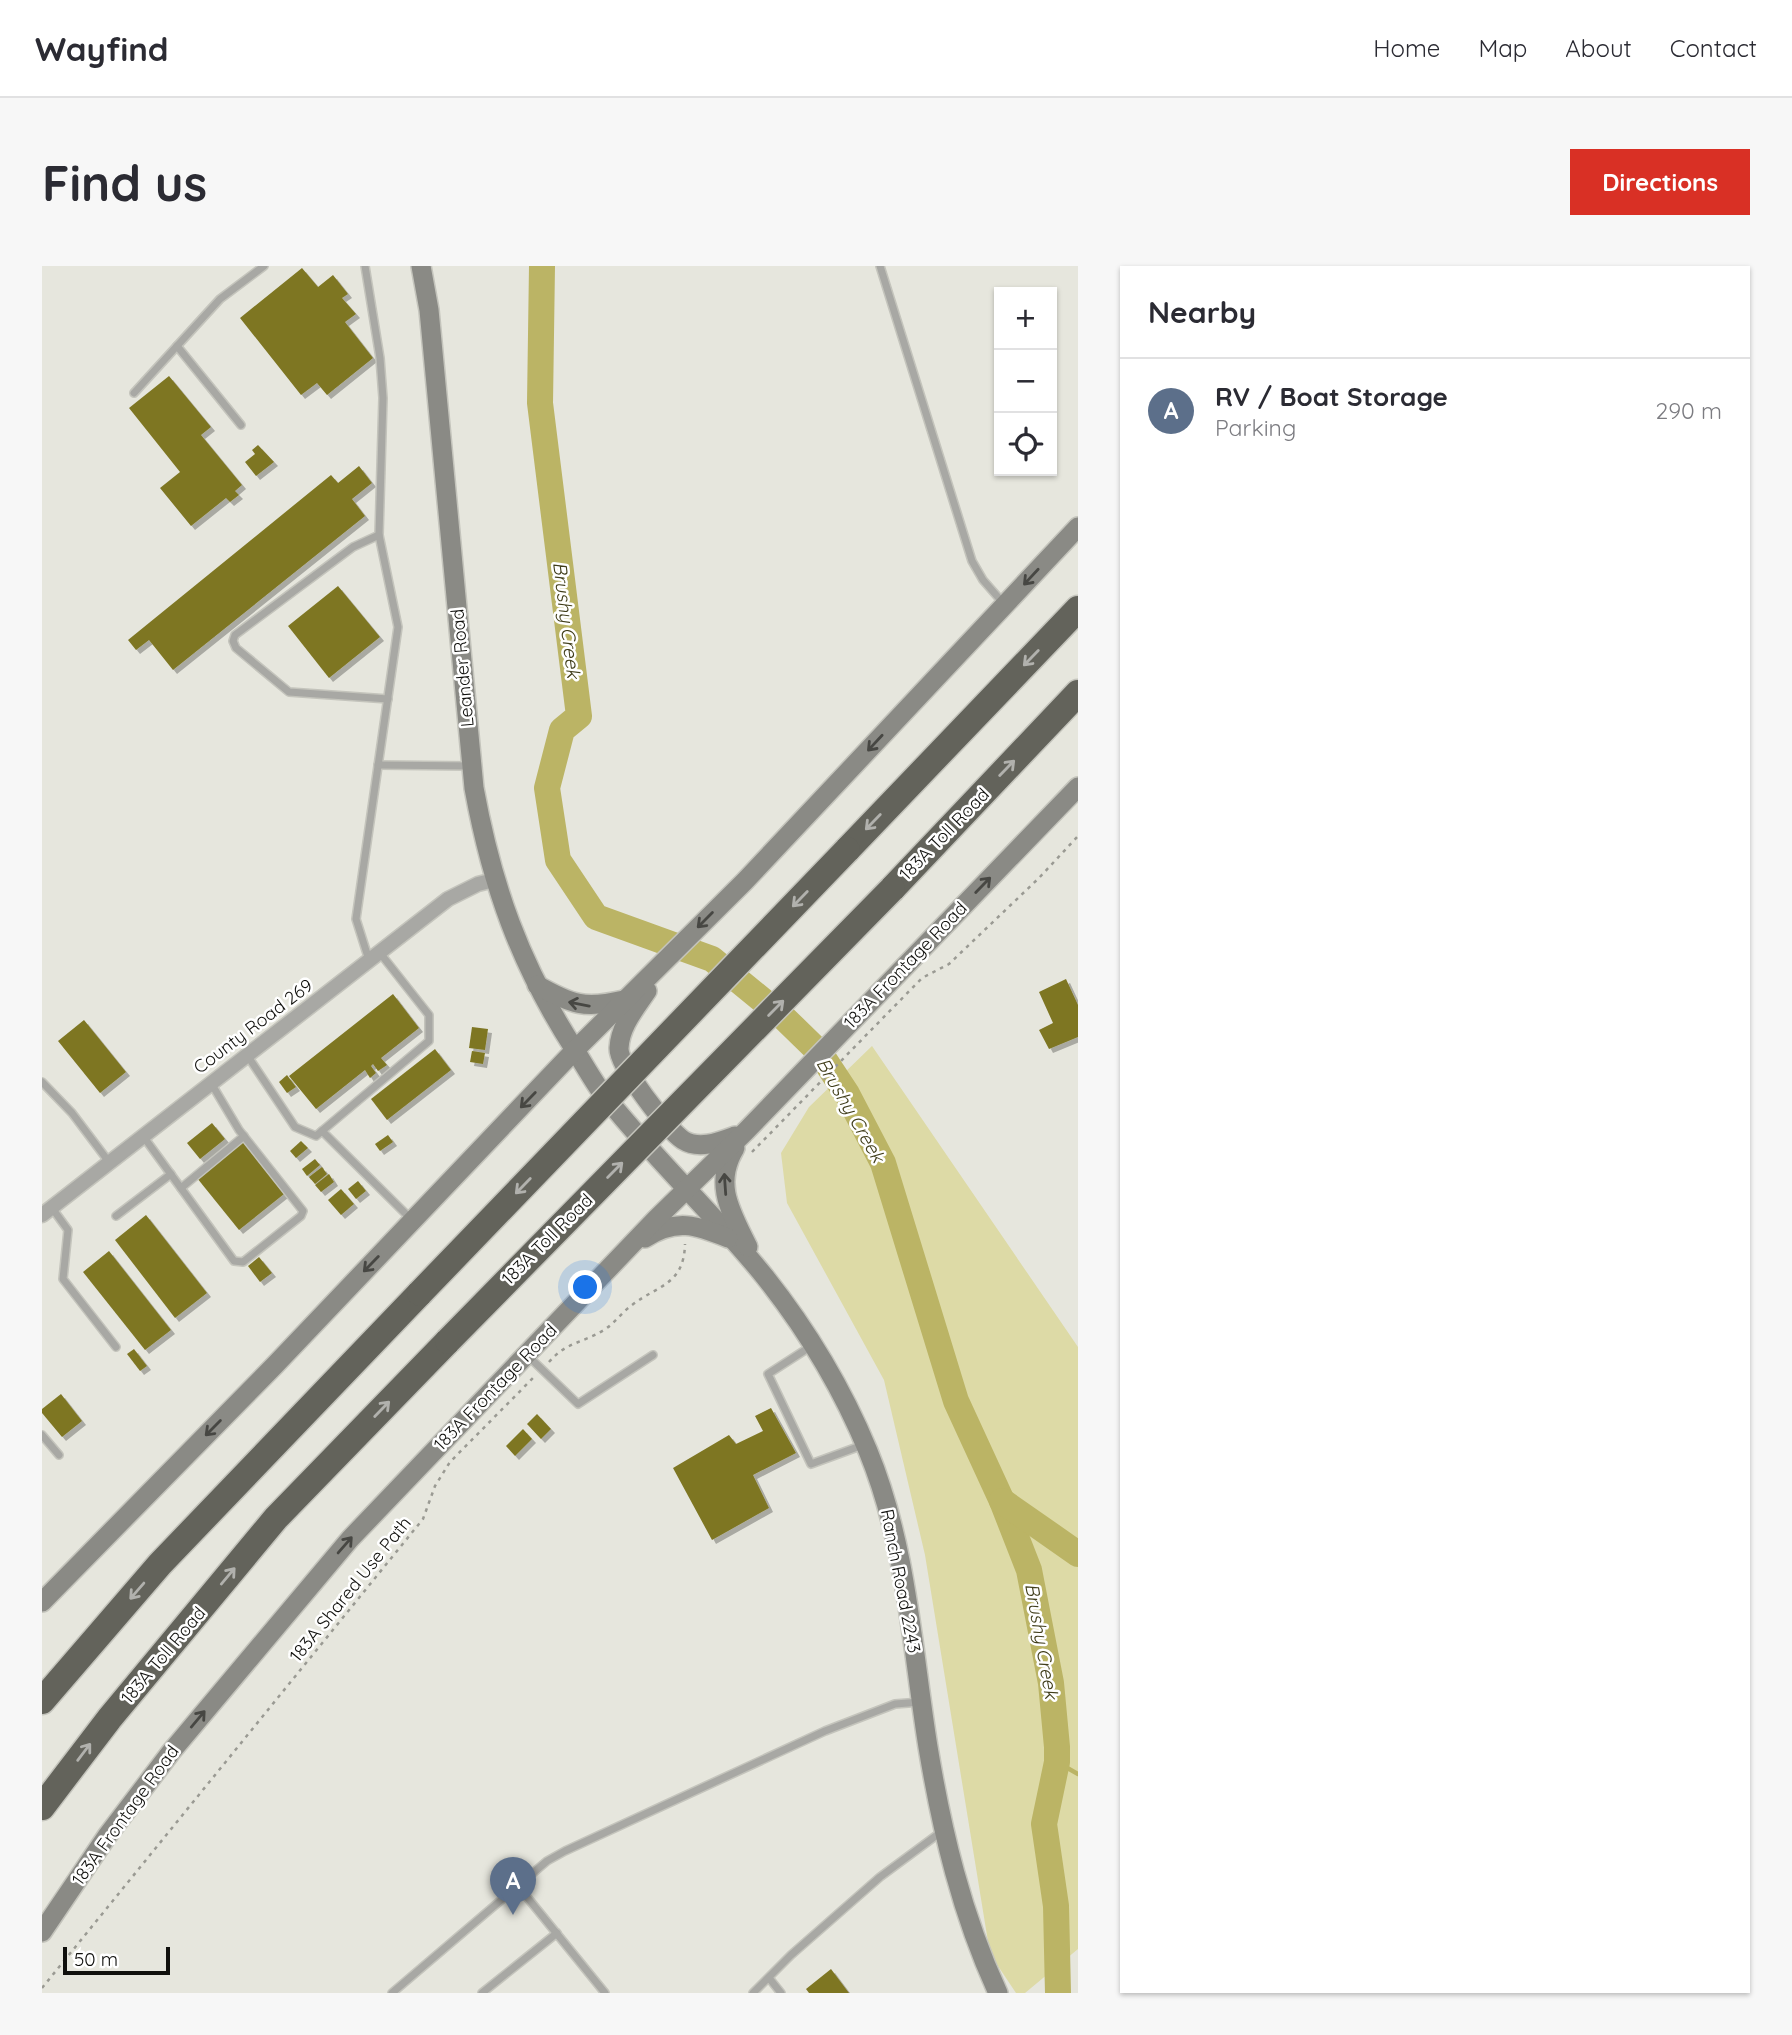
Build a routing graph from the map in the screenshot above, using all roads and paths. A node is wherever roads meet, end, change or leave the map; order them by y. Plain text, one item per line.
1 (264, 266) edge
2 (365, 266) edge
3 (421, 266) edge
4 (880, 266) edge
5 (177, 346) junction
6 (134, 393) dead end
7 (241, 425) dead end
8 (1078, 527) edge
9 (379, 535) junction
10 (1005, 605) junction
11 (1078, 609) edge
12 (1078, 693) edge
13 (388, 699) junction
14 (378, 765) junction
15 (471, 766) junction
16 (1078, 787) edge
17 (1078, 836) edge
18 (494, 880) junction
19 (374, 956) junction
20 (536, 984) junction
21 (631, 1000) junction
22 (575, 1050) junction
23 (246, 1054) junction
24 (42, 1082) edge
25 (210, 1082) junction
26 (321, 1131) junction
27 (745, 1132) junction
28 (143, 1135) junction
29 (244, 1136) junction
30 (763, 1139) dead end
31 (109, 1162) junction
32 (171, 1174) junction
33 (181, 1188) junction
34 (685, 1189) junction
35 (47, 1211) edge
36 (116, 1216) dead end
37 (413, 1220) junction
38 (685, 1234) dead end
39 (733, 1241) junction
40 (624, 1252) junction
41 (759, 1270) junction
42 (813, 1345) junction
43 (116, 1347) dead end
44 (526, 1354) junction
45 (653, 1355) dead end
46 (542, 1369) junction
47 (42, 1435) edge
48 (865, 1444) junction
49 (59, 1455) dead end
50 (42, 1602) edge
51 (42, 1701) edge
52 (922, 1702) junction
53 (42, 1807) edge
54 (945, 1829) junction
55 (518, 1886) junction
56 (42, 1932) edge
57 (557, 1933) junction
58 (769, 1978) junction
59 (42, 1988) edge
60 (392, 1993) edge
61 (482, 1993) edge
62 (605, 1993) edge
63 (753, 1993) edge
64 (781, 1993) edge
65 (998, 1993) edge

1 - 5 lane
2 - 9 lane
3 - 15 main road, Leander Road
4 - 10 lane
5 - 6 lane
5 - 7 lane
8 -> 10 main road
9 - 13 lane
9 - 13 lane
10 -> 21 main road
11 -> 51 highway, bridge
53 -> 12 highway, 183A Toll Road, bridge
13 - 14 lane
14 - 15 lane
14 - 19 lane
15 - 18 main road, Leander Road
27 -> 16 main road, 183A Frontage Road
17 - 30 path
18 - 19 street, County Road 269
18 - 20 main road, Leander Road
19 - 23 street, County Road 269
19 - 26 lane
21 -> 20 main road
20 - 22 main road, Leander Road
21 - 22 main road
21 - 27 main road
22 - 34 main road, Ranch Road 2243
22 -> 37 main road
23 - 25 street, County Road 269
23 - 26 lane
24 - 31 lane
25 - 28 street, County Road 269
25 - 29 lane
26 - 37 lane
27 - 34 main road, 183A Frontage Road
41 -> 27 main road
28 - 31 street, County Road 269
28 - 32 lane
29 - 33 lane
29 - 33 lane
31 - 35 street, County Road 269
32 - 33 lane
32 - 36 lane
34 - 39 main road, Ranch Road 2243
34 - 40 main road, 183A Frontage Road
35 - 43 lane
37 -> 50 main road
38 - 46 path, 183A Shared Use Path
39 - 40 main road
39 - 41 main road, Ranch Road 2243
40 - 44 main road, 183A Frontage Road
41 - 42 main road, Ranch Road 2243
42 - 48 main road, Ranch Road 2243
42 - 48 lane
44 - 46 lane
56 -> 44 main road, 183A Frontage Road
45 - 46 lane
46 - 59 path, 183A Shared Use Path
47 - 49 lane
48 - 52 main road, Ranch Road 2243
52 - 54 main road, Ranch Road 2243
52 - 55 lane
54 - 58 lane
54 - 65 main road, Ranch Road 2243
55 - 57 lane
55 - 60 lane
57 - 61 lane
57 - 62 lane
58 - 63 lane
58 - 64 lane

